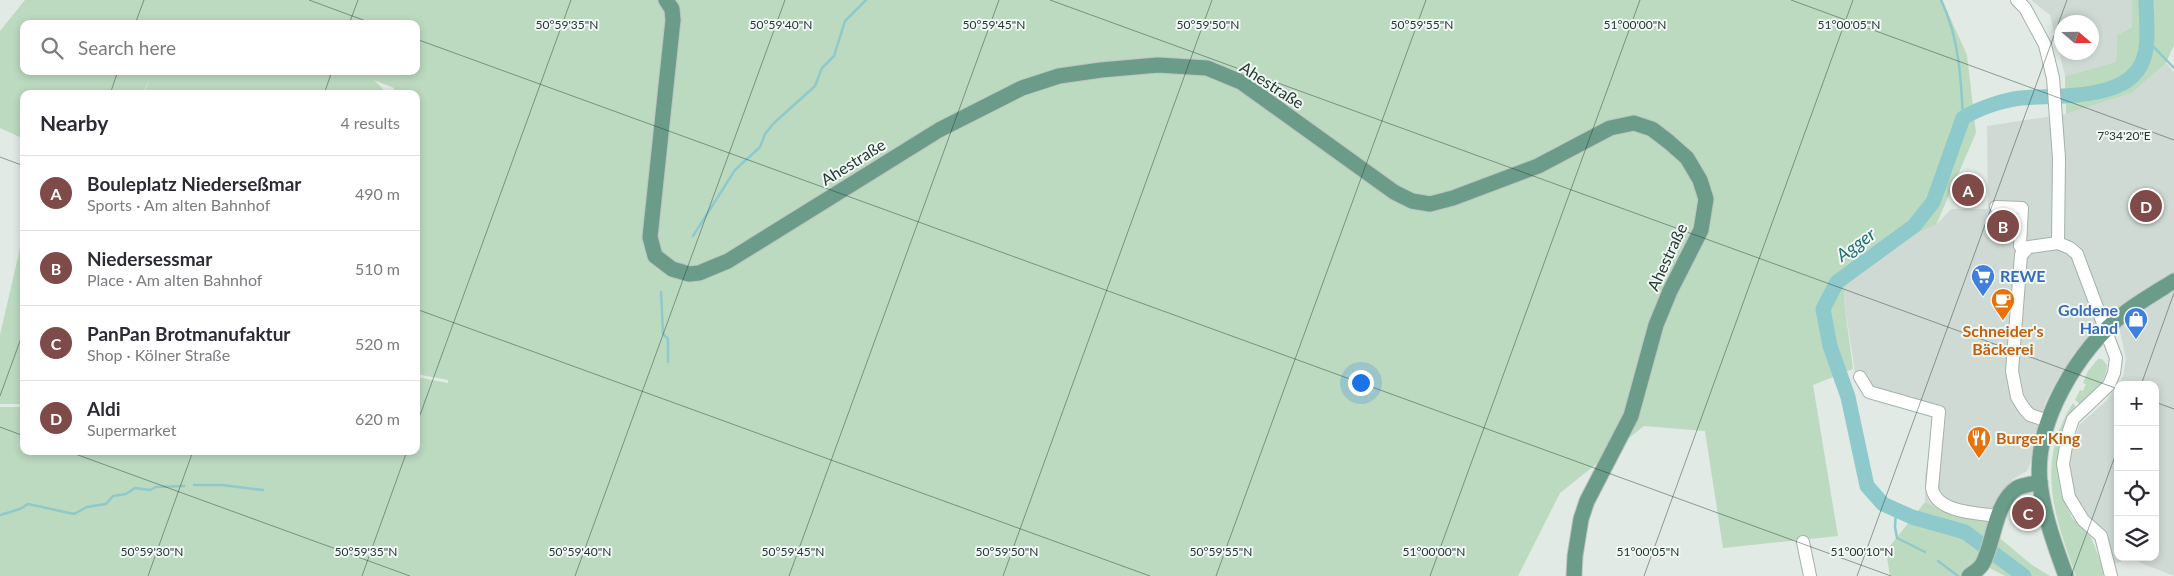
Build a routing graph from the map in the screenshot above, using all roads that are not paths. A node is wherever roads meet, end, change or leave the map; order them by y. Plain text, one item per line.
1 (666, 0) edge
2 (2017, 0) edge
3 (1996, 207) dead end
4 (2058, 243) junction
5 (2022, 257) junction
6 (2174, 281) edge
7 (2107, 331) junction
8 (1860, 377) dead end
9 (2048, 421) junction
10 (2040, 482) junction
11 (1998, 516) junction
12 (1803, 542) dead end
13 (1574, 576) edge
14 (1810, 576) edge
15 (1969, 576) edge
16 (2066, 576) edge
17 (2111, 576) edge

1 - 13 main road, Ahestraße
2 - 4 street
3 - 5 street
4 - 5 street
4 - 7 street
5 - 9 street
6 - 7 main road
7 - 9 main road
7 - 17 street
8 - 11 street
9 - 10 main road
10 - 11 main road
10 - 16 main road
11 - 15 main road
12 - 14 street

